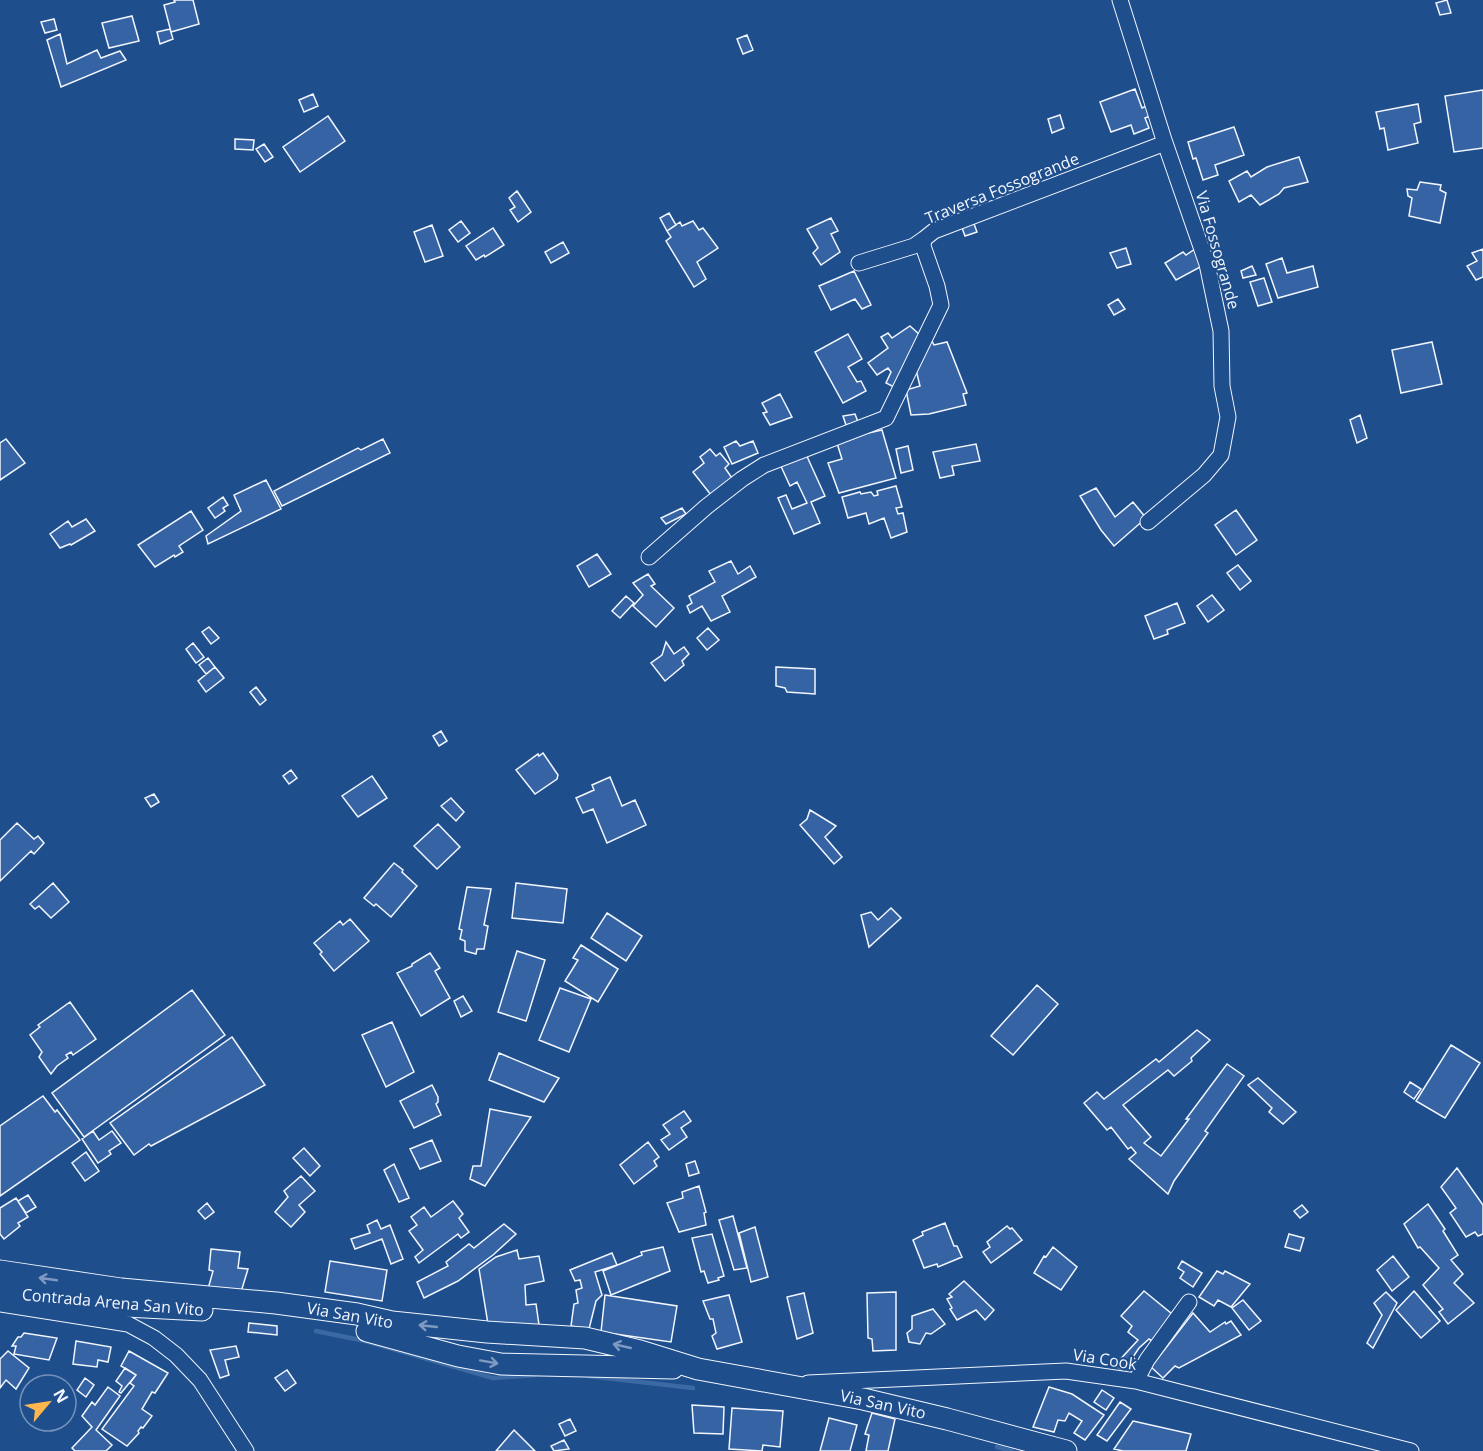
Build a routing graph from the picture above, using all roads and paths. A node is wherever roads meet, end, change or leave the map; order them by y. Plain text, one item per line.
1 (1120, 0) edge
2 (1165, 143) junction
3 (924, 239) junction
4 (859, 263) dead end
5 (1148, 522) dead end
6 (649, 557) dead end
7 (0, 1271) edge
8 (0, 1291) edge
9 (1189, 1302) dead end
10 (0, 1304) edge
11 (226, 1311) joint
12 (698, 1369) junction
13 (1136, 1381) junction
14 (786, 1384) junction
15 (246, 1451) edge
16 (1066, 1451) edge
17 (1411, 1451) edge

1 - 2 street, Via Fossogrande
2 - 3 street, Traversa Fossogrande
2 - 5 street, Via Fossogrande
3 - 4 street
3 - 6 street, Traversa Fossogrande
12 -> 7 street, Via San Vito
8 - 11 street, Contrada Arena San Vito
9 - 13 street
10 - 15 street
11 -> 12 street, Via San Vito
12 - 14 street, Via San Vito
13 - 14 street, Via Cook
13 - 17 street, Via Cook
14 - 16 street, Via San Vito

